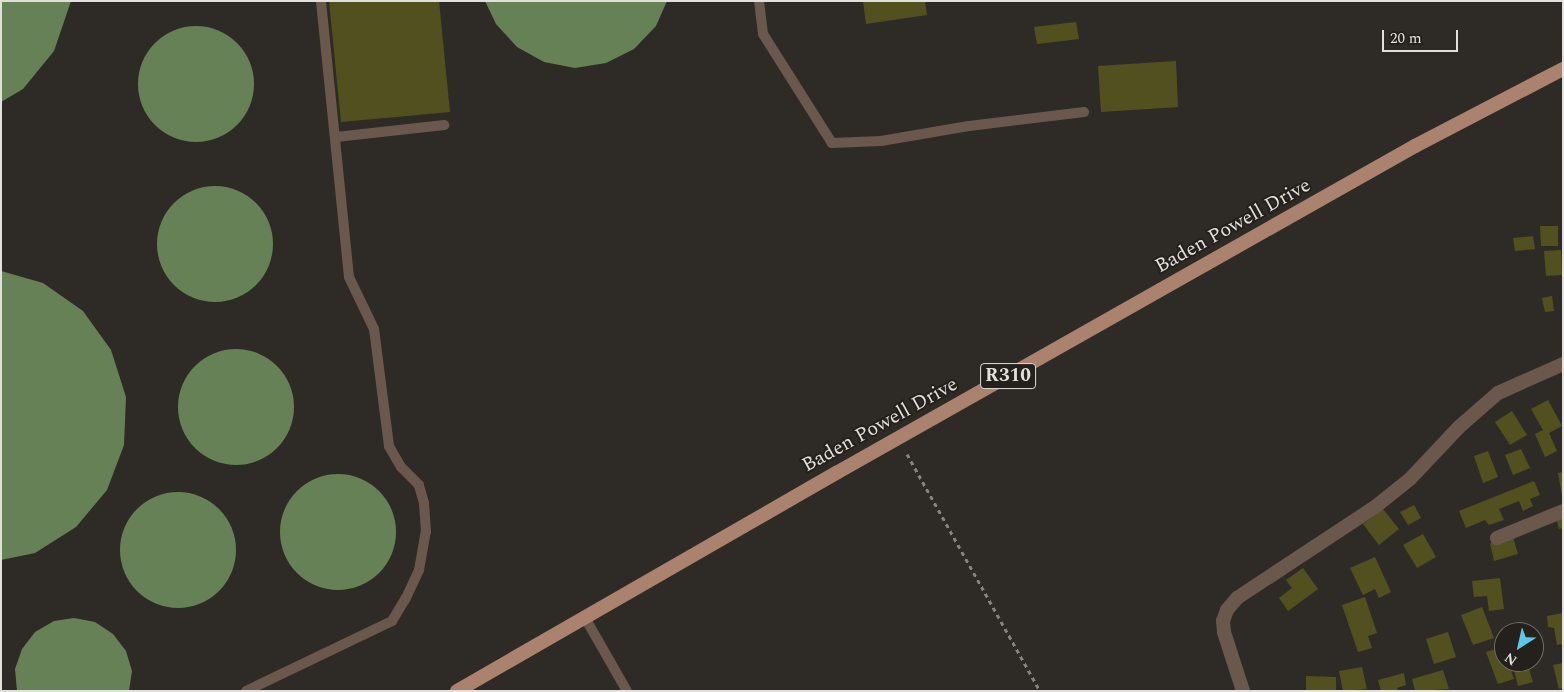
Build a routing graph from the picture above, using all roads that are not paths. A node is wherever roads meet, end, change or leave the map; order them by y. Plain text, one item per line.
1 (321, 1) edge
2 (759, 1) edge
3 (1563, 68) edge
4 (1084, 112) dead end
5 (444, 125) dead end
6 (336, 137) junction
7 (1563, 364) edge
8 (1563, 511) edge
9 (1497, 538) dead end
10 (584, 616) junction
11 (246, 691) edge
12 (457, 691) edge
13 (627, 691) edge
14 (1244, 691) edge

1 - 6 lane
2 - 4 lane
3 - 10 main road, Baden Powell Drive / R310
5 - 6 lane
6 - 11 lane
7 - 14 street
8 - 9 street
10 - 12 main road, Baden Powell Drive / R310
10 - 13 lane

